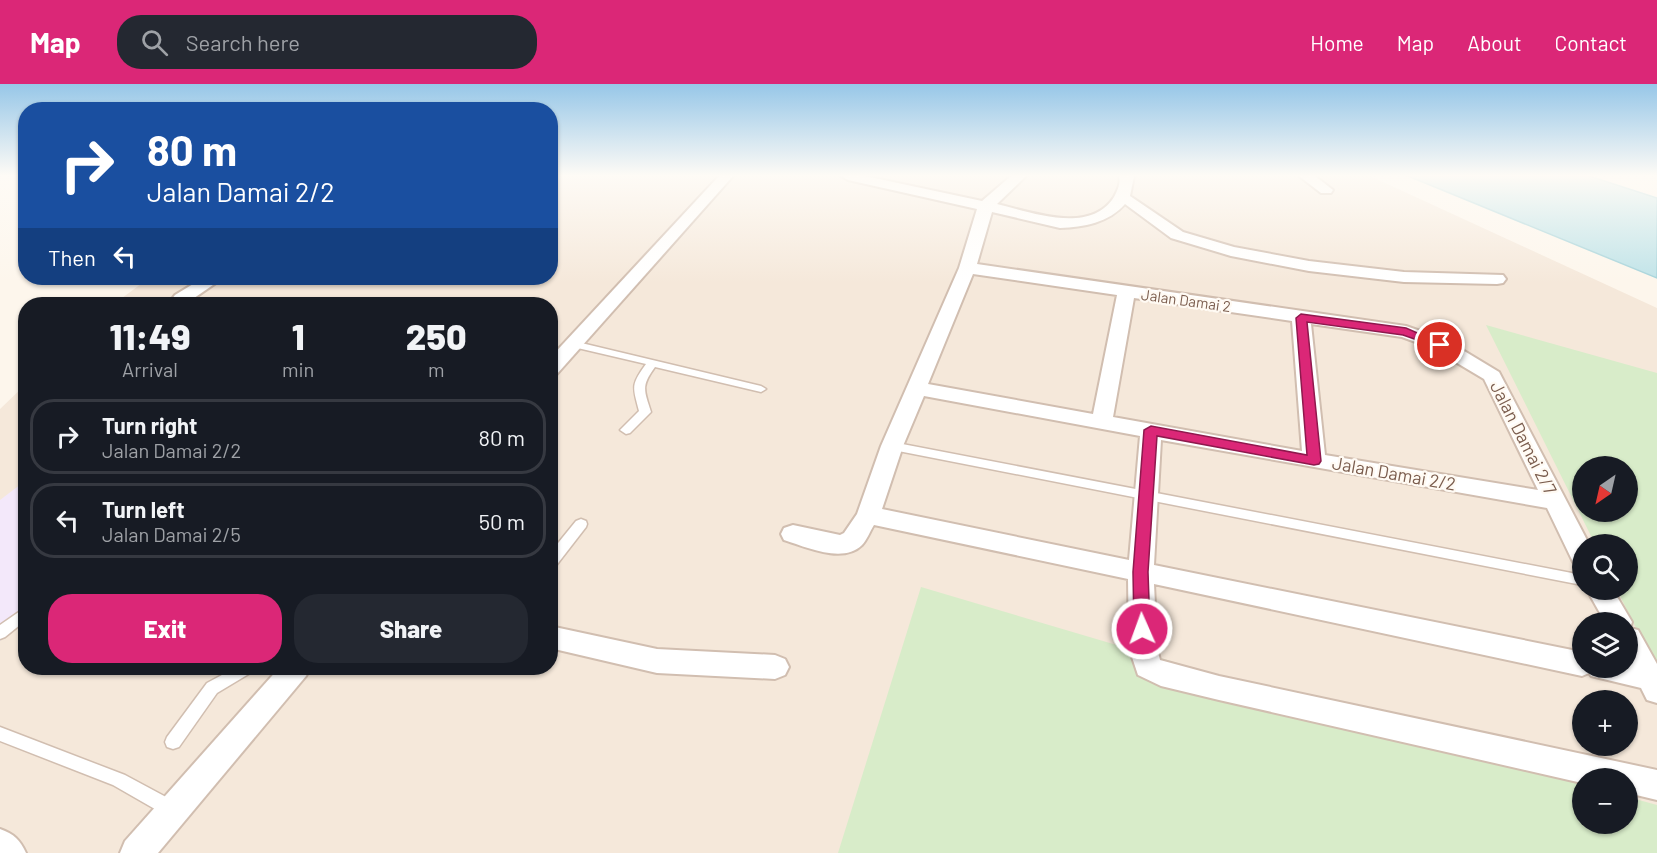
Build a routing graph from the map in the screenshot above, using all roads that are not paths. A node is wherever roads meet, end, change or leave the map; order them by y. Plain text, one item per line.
1 (693, 212) edge
2 (984, 212) edge
3 (1012, 212) edge
4 (1110, 212) edge
5 (1145, 212) edge
6 (1271, 242) dead end
7 (1309, 266) junction
8 (967, 268) junction
9 (1497, 279) dead end
10 (203, 285) edge
11 (1126, 292) junction
12 (185, 297) edge
13 (1301, 318) junction
14 (1406, 332) joint
15 (573, 344) junction
16 (558, 361) edge
17 (652, 363) junction
18 (916, 388) junction
19 (761, 389) dead end
20 (1102, 421) junction
21 (626, 430) dead end
22 (1151, 430) junction
23 (892, 446) junction
24 (1314, 461) junction
25 (1145, 496) junction
26 (1554, 501) junction
27 (868, 515) junction
28 (581, 524) dead end
29 (793, 534) dead end
30 (1572, 536) edge
31 (558, 553) edge
32 (1141, 572) junction
33 (1572, 578) edge
34 (18, 618) edge
35 (0, 633) edge
36 (558, 639) edge
37 (1638, 656) edge
38 (1572, 662) edge
39 (775, 667) dead end
40 (235, 675) edge
41 (289, 675) edge
42 (1634, 678) edge
43 (1653, 684) edge
44 (0, 734) edge
45 (174, 741) dead end
46 (1657, 785) edge
47 (174, 811) junction
48 (0, 845) edge
49 (9, 853) edge
50 (137, 853) edge

1 - 15 street
2 - 8 street
3 - 4 street
5 - 7 street
6 - 7 street
7 - 9 street
8 - 11 street, Jalan Damai 2
8 - 18 street
10 - 12 street
11 - 13 street, Jalan Damai 2
11 - 20 street
13 - 14 street, Jalan Damai 2
13 - 24 street
14 - 26 street, Jalan Damai 2/7
15 - 16 street
15 - 17 lane
17 - 19 lane
17 - 21 lane
18 - 20 street, Jalan Damai 2/2
18 - 23 street
20 - 22 street, Jalan Damai 2/2
22 - 24 street, Jalan Damai 2/2
22 - 25 street
23 - 25 lane
23 - 27 street
24 - 26 street, Jalan Damai 2/2
25 - 32 street
25 - 33 lane
26 - 30 street, Jalan Damai 2/7
27 - 29 street
27 - 32 street
28 - 31 lane
32 - 38 street
32 - 46 street
34 - 35 lane
36 - 39 street
37 - 43 street
40 - 45 lane
41 - 47 street
42 - 43 street
44 - 47 lane
47 - 50 street
48 - 49 street

